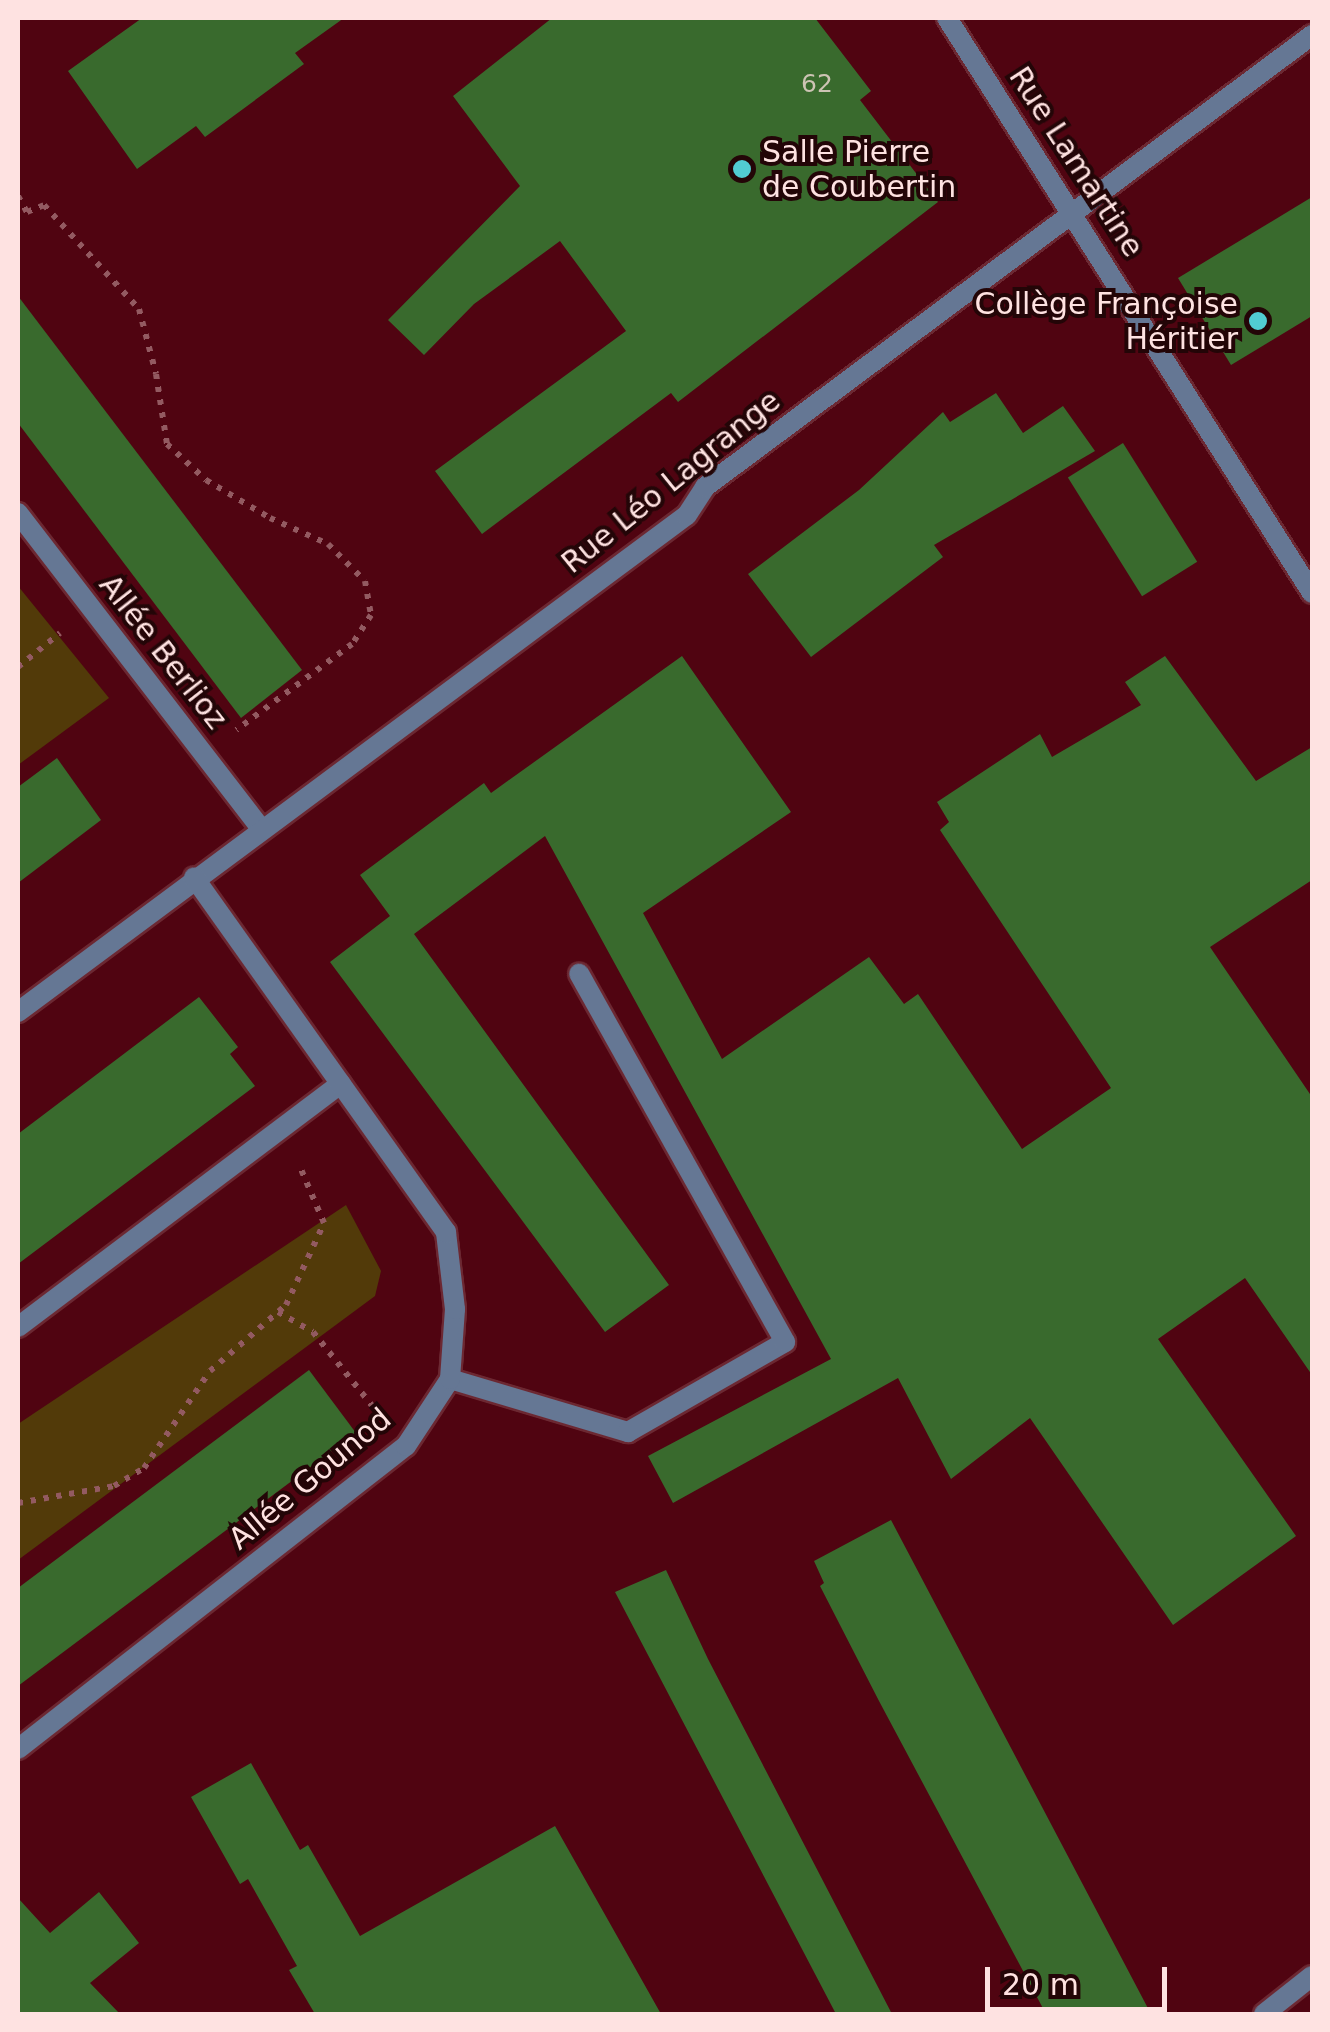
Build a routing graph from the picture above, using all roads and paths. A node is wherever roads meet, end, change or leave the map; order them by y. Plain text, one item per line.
1 (948, 18) edge
2 (1312, 35) edge
3 (18, 196) edge
4 (1075, 214) junction
5 (18, 513) edge
6 (1312, 594) edge
7 (91, 608) junction
8 (18, 666) edge
9 (203, 754) junction
10 (261, 829) junction
11 (194, 878) junction
12 (579, 974) dead end
13 (18, 1012) edge
14 (342, 1084) junction
15 (276, 1134) junction
16 (278, 1312) junction
17 (18, 1327) edge
18 (450, 1380) junction
19 (406, 1446) junction
20 (18, 1503) edge
21 (18, 1749) edge
22 (1312, 1976) edge
23 (1264, 2014) edge

1 - 4 street, Rue Lamartine
2 - 4 street, Rue Léo Lagrange
3 - 9 path
4 - 6 street, Rue Lamartine
4 - 10 street, Rue Léo Lagrange
5 - 7 street, Allée Berlioz
7 - 8 path
7 - 9 street, Allée Berlioz
9 - 10 street, Allée Berlioz
10 - 11 street, Rue Léo Lagrange
11 - 13 street, Rue Léo Lagrange
11 - 14 street, Allée Gounod
12 - 18 street
14 - 15 street
14 - 18 street, Allée Gounod
15 - 16 path
15 - 17 street
16 - 19 path
16 - 20 path
18 - 19 street, Allée Gounod
19 - 21 street, Allée Gounod
22 - 23 street

